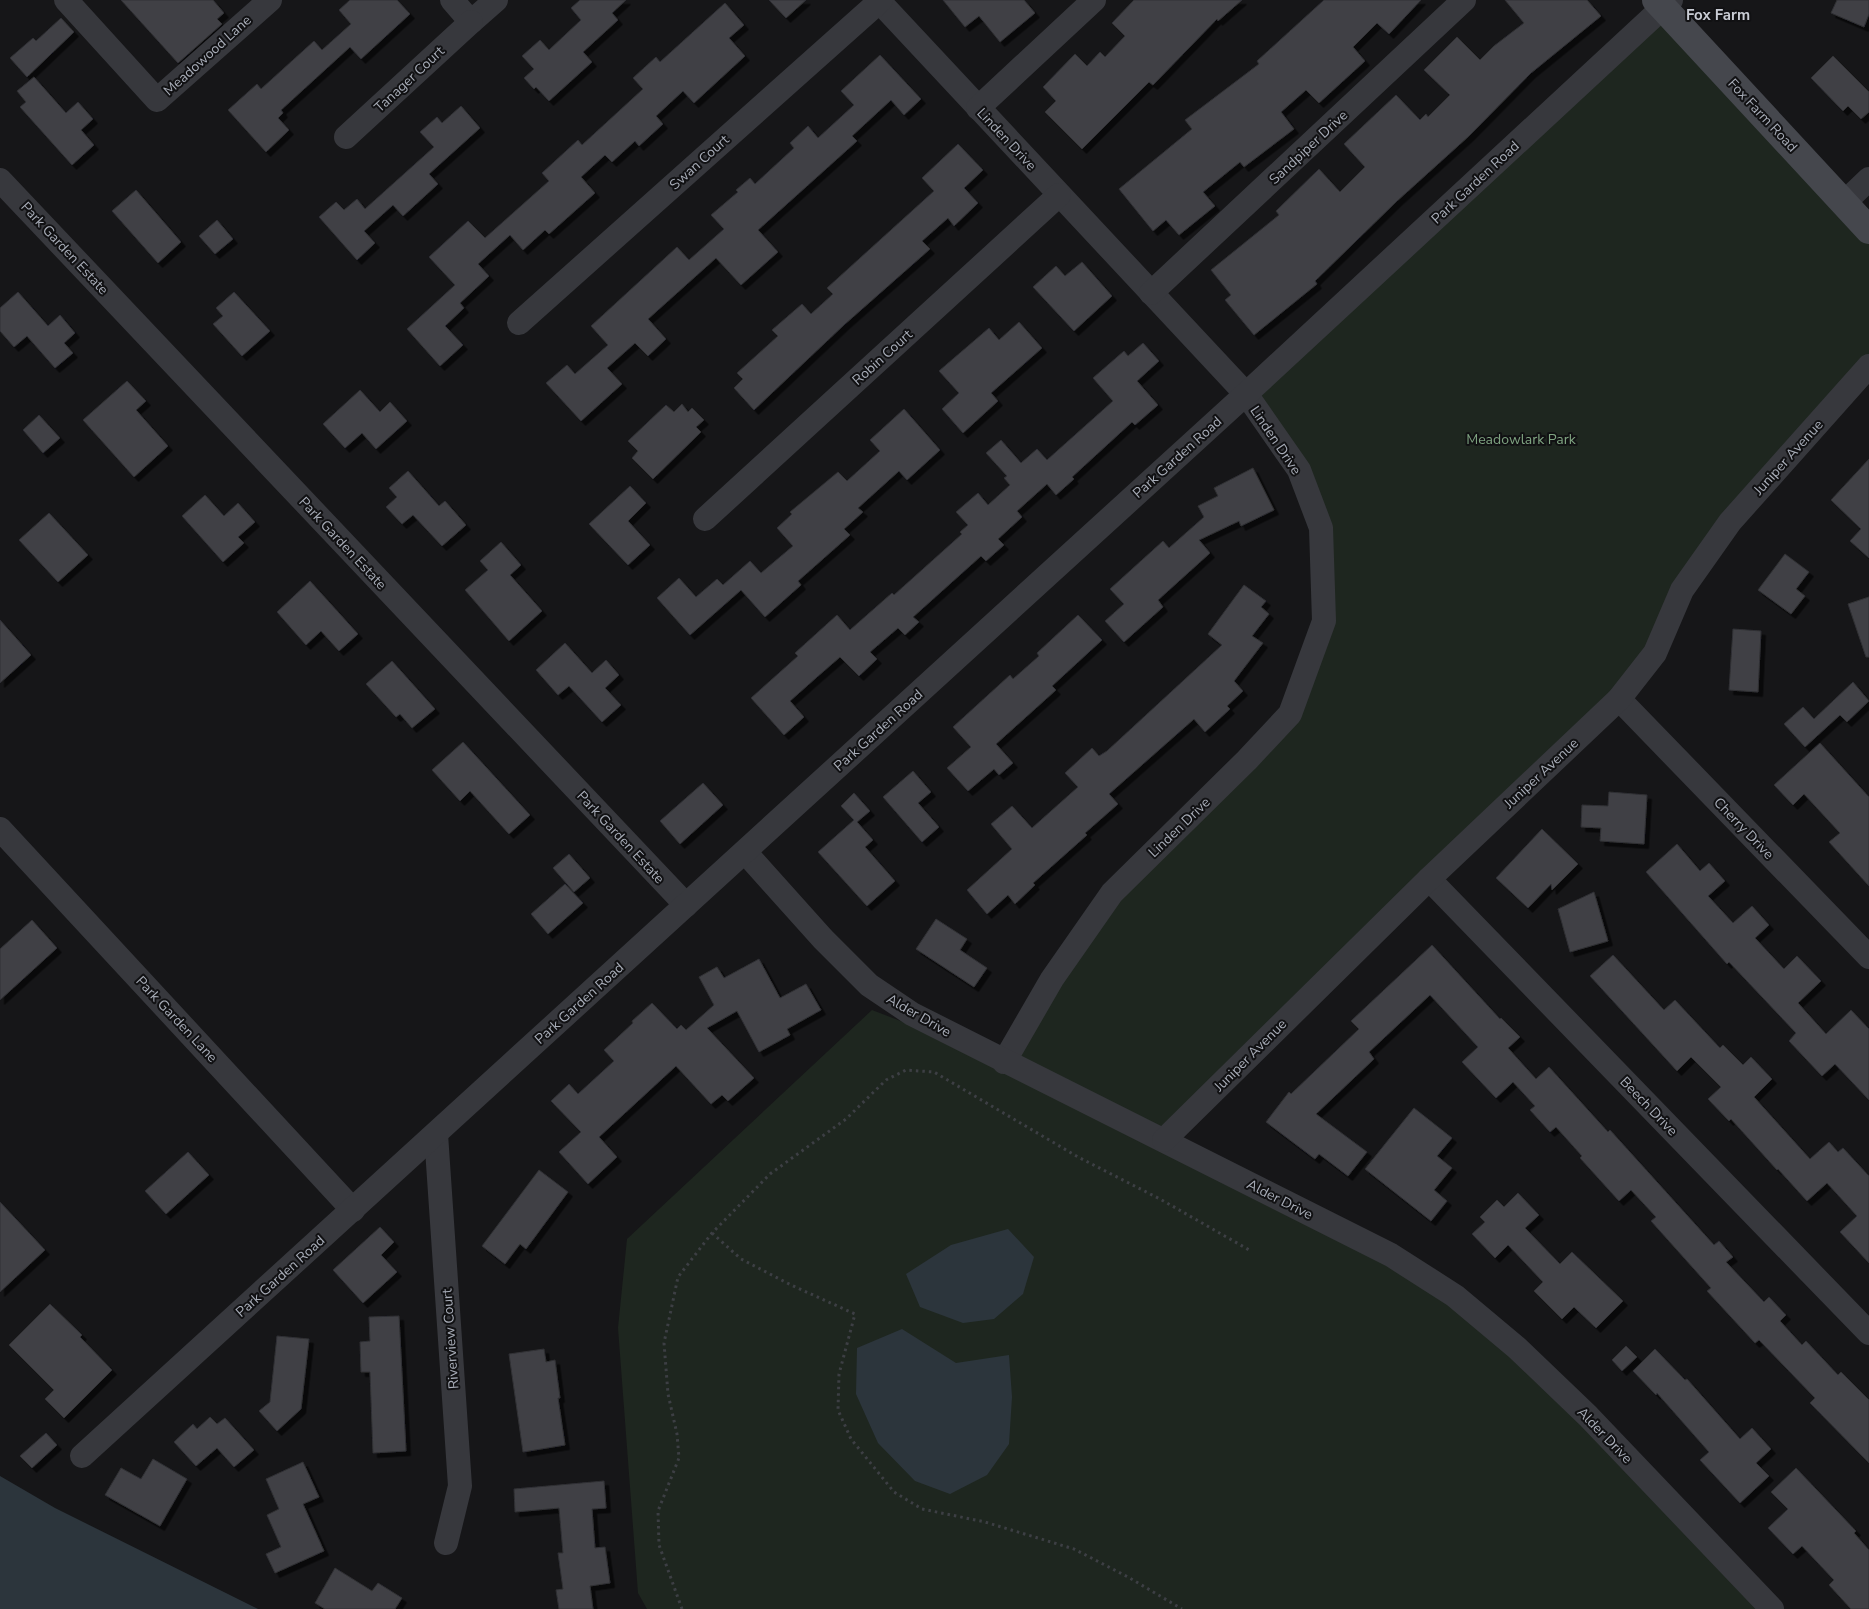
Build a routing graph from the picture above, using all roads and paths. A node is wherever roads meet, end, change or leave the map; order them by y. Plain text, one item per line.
1 (66, 0) edge
2 (270, 0) edge
3 (452, 0) edge
4 (496, 0) edge
5 (879, 0) edge
6 (1094, 0) edge
7 (1464, 0) edge
8 (1664, 3) edge
9 (471, 22) junction
10 (978, 108) junction
11 (346, 137) dead end
12 (1869, 179) edge
13 (0, 180) edge
14 (1059, 195) junction
15 (1845, 202) junction
16 (1869, 230) edge
17 (1151, 293) junction
18 (519, 322) dead end
19 (1869, 366) edge
20 (1246, 394) junction
21 (705, 518) dead end
22 (1619, 699) junction
23 (0, 828) edge
24 (745, 852) junction
25 (1429, 879) junction
26 (686, 905) junction
27 (1869, 957) edge
28 (1004, 1062) junction
29 (436, 1134) junction
30 (1164, 1140) junction
31 (353, 1210) junction
32 (712, 1234) junction
33 (1251, 1251) dead end
34 (1869, 1333) edge
35 (82, 1456) dead end
36 (446, 1543) dead end
37 (682, 1609) edge
38 (1182, 1609) edge
39 (1772, 1609) edge

1 - 2 street, Meadowood Lane
3 - 9 street
4 - 9 street, Tanager Court
5 - 10 street, Linden Drive
5 - 18 street, Swan Court
6 - 10 street
7 - 17 street, Sandpiper Drive
8 - 15 street, Fox Farm Road
8 - 20 street, Park Garden Road
9 - 11 street, Tanager Court
10 - 14 street, Linden Drive
12 - 15 street
13 - 26 street, Park Garden Estate
14 - 17 street, Linden Drive
14 - 21 street, Robin Court
15 - 16 street, Fox Farm Road
17 - 20 street, Linden Drive
19 - 22 street, Juniper Avenue
20 - 24 street, Park Garden Road
20 - 28 street, Linden Drive
22 - 25 street, Juniper Avenue
22 - 27 street, Cherry Drive
23 - 31 street, Park Garden Lane
24 - 26 street, Park Garden Road
24 - 28 street, Alder Drive
25 - 30 street, Juniper Avenue
25 - 34 street, Beech Drive
26 - 29 street, Park Garden Road
28 - 30 street, Alder Drive
29 - 31 street, Park Garden Road
29 - 36 street, Riverview Court
30 - 39 street, Alder Drive
31 - 35 street, Park Garden Road
32 - 33 path
32 - 37 path
32 - 38 path

